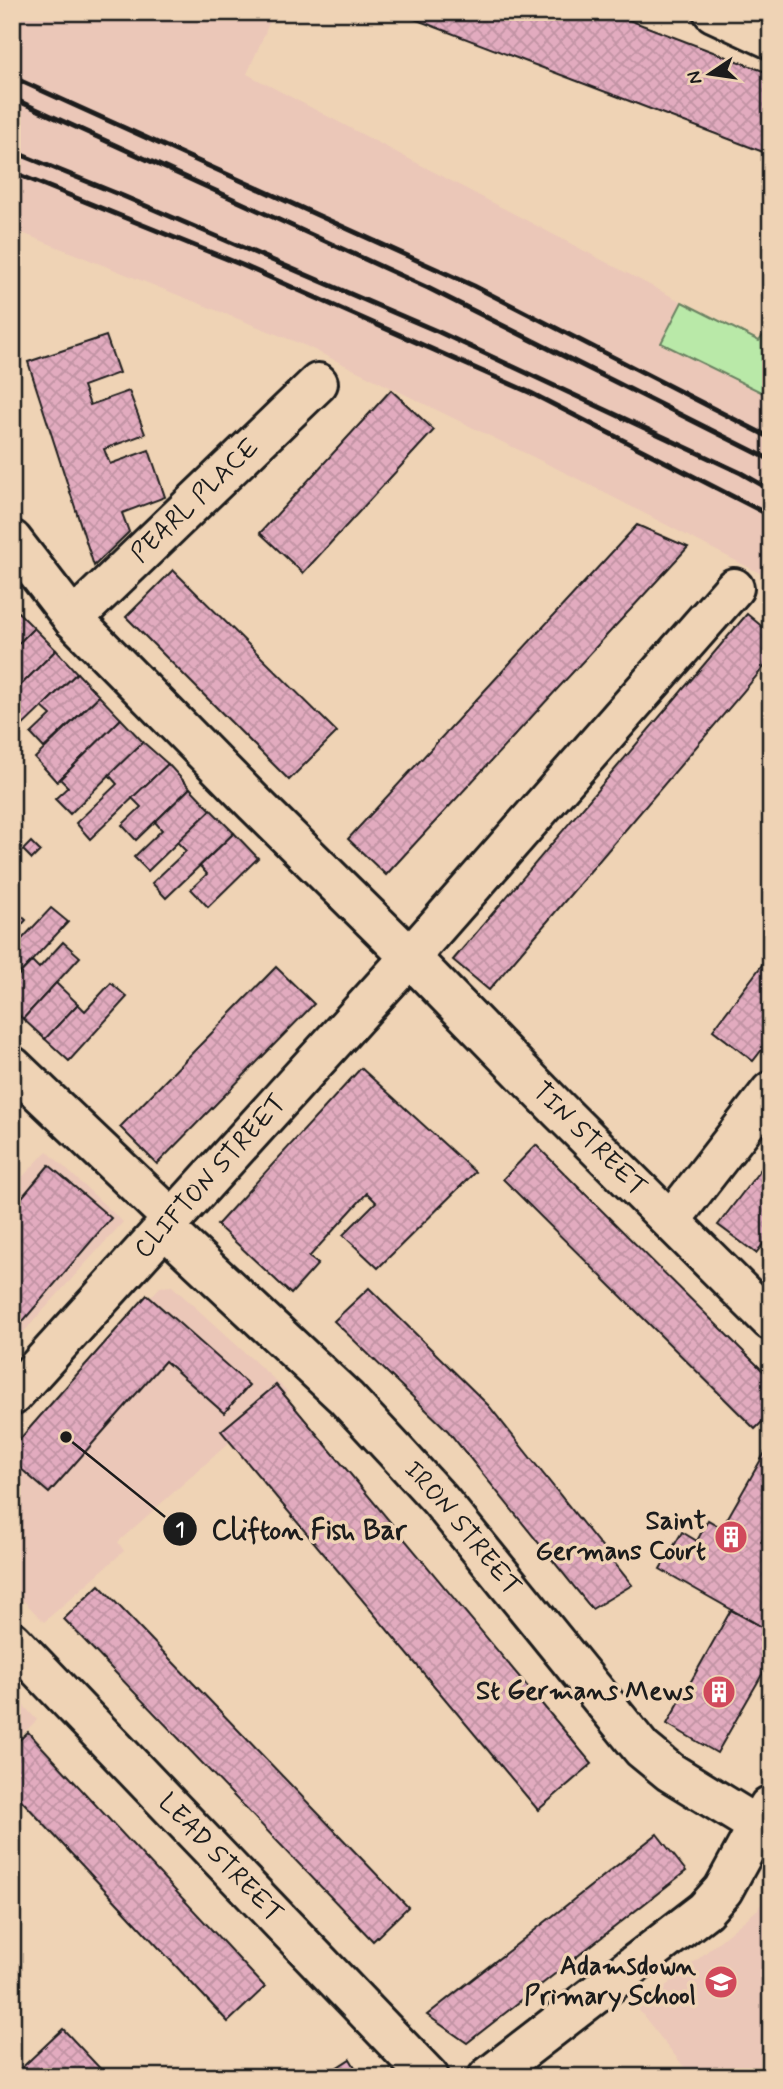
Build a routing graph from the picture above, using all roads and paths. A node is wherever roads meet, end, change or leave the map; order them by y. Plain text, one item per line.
1 (713, 12) edge
2 (771, 39) edge
3 (318, 383) dead end
4 (12, 540) edge
5 (734, 588) dead end
6 (73, 619) junction
7 (410, 957) junction
8 (12, 1066) edge
9 (771, 1091) edge
10 (671, 1220) junction
11 (169, 1223) junction
12 (771, 1321) edge
13 (12, 1396) edge
14 (12, 1641) edge
15 (764, 1815) edge
16 (429, 2077) edge
17 (488, 2077) edge

1 - 2 street
3 - 6 street, PEARL PLACE
4 - 6 street, TIN STREET
5 - 7 street, CLIFTON STREET
6 - 7 street, TIN STREET
7 - 10 street, TIN STREET
7 - 11 street, CLIFTON STREET
8 - 11 street, IRON STREET
9 - 10 street
10 - 12 street, TIN STREET
11 - 13 street, CLIFTON STREET
11 - 15 street, IRON STREET
14 - 16 street, LEAD STREET
15 - 17 street

